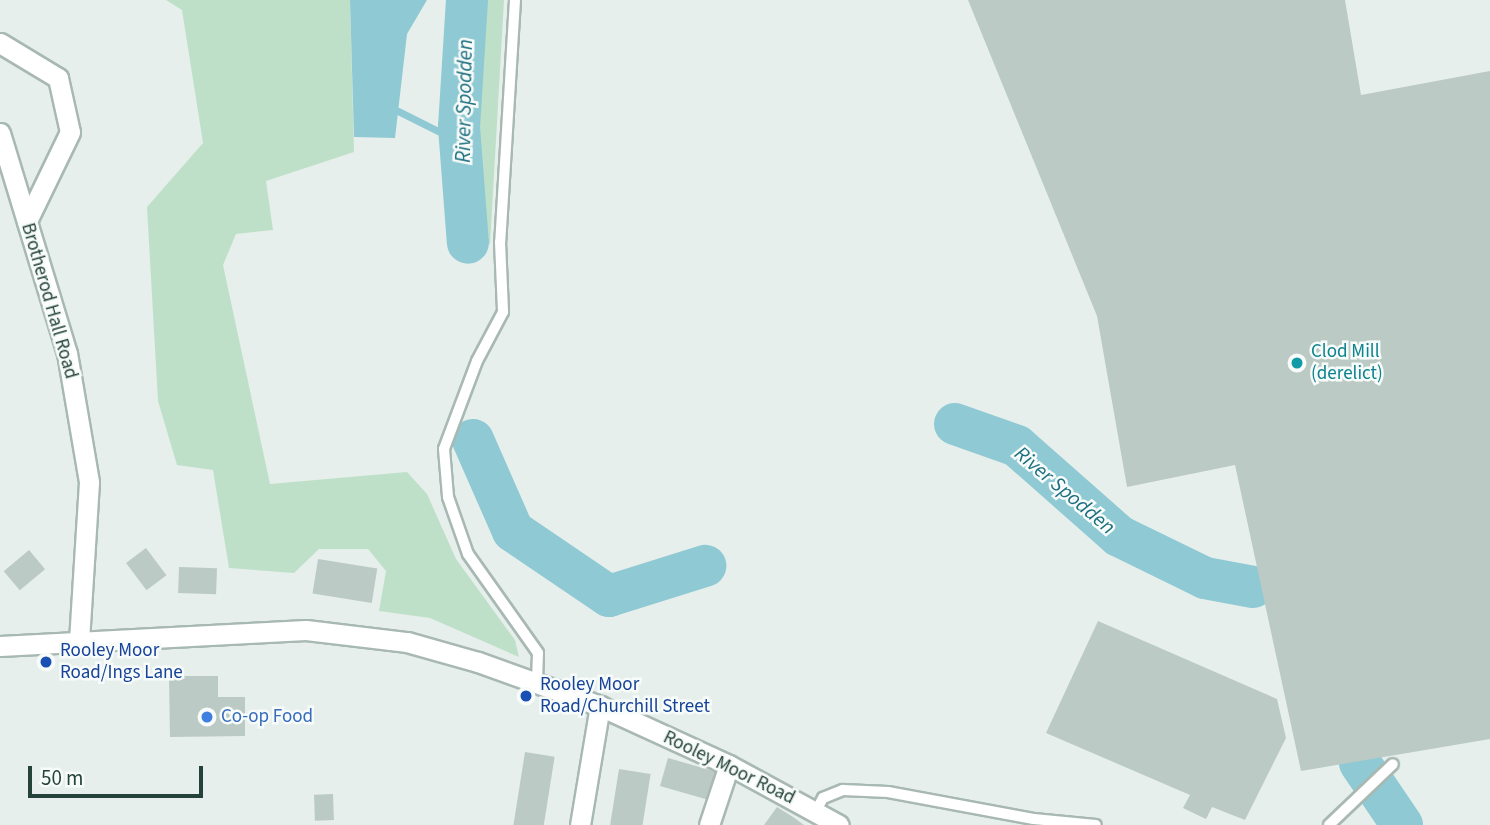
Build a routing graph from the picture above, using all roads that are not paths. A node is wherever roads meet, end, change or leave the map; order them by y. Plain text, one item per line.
1 (515, 0) edge
2 (0, 43) edge
3 (0, 133) edge
4 (27, 221) junction
5 (79, 640) junction
6 (0, 646) edge
7 (537, 684) junction
8 (600, 706) junction
9 (1393, 764) dead end
10 (729, 765) junction
11 (816, 811) junction
12 (580, 825) edge
13 (709, 825) edge
14 (839, 825) edge
15 (1096, 825) edge
16 (1329, 825) edge

1 - 7 lane
2 - 4 street
3 - 4 street, Brotherod Hall Road
4 - 5 street, Brotherod Hall Road
5 - 6 street, Rooley Moor Road
5 - 7 street, Rooley Moor Road
7 - 8 street, Rooley Moor Road
8 - 10 street, Rooley Moor Road
8 - 12 street
9 - 16 lane
10 - 11 street, Rooley Moor Road
10 - 13 street
11 - 14 street, Rooley Moor Road
11 - 15 lane

